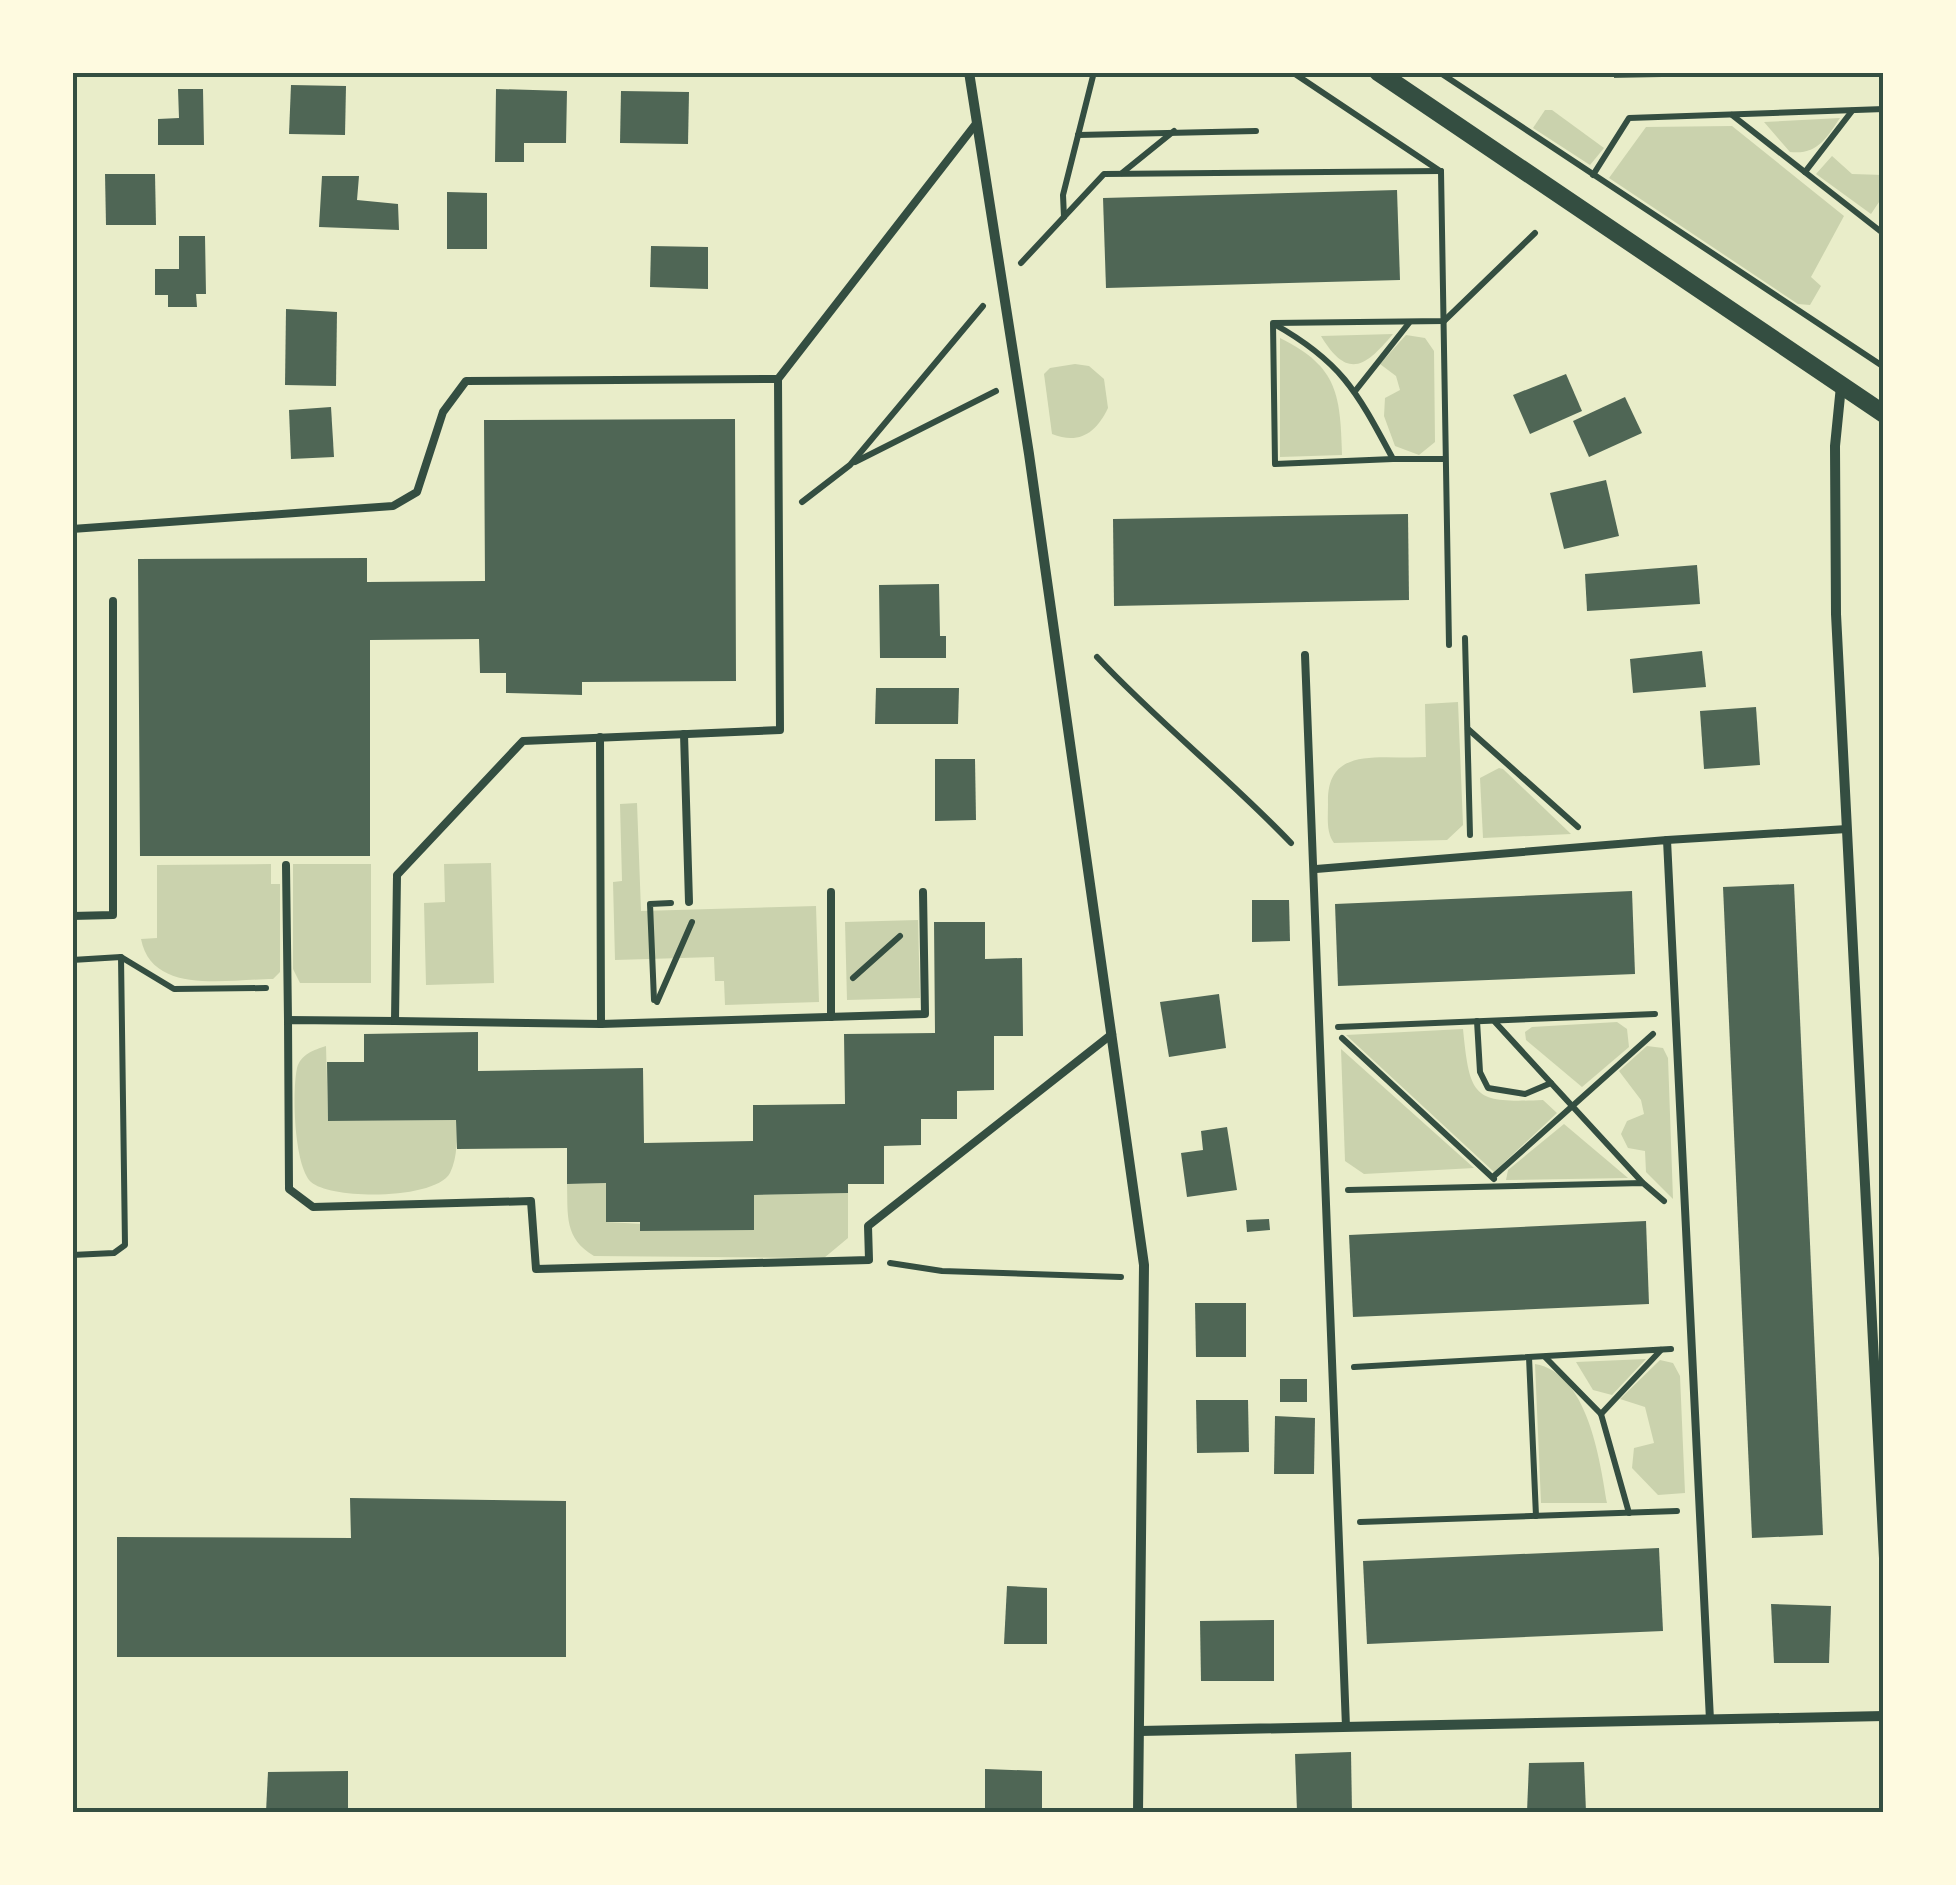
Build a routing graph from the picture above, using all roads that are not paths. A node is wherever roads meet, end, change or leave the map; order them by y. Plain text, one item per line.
1 (968, 72) edge
2 (1378, 72) edge
3 (975, 125) junction
4 (778, 378) junction
5 (1841, 386) junction
6 (1884, 414) edge
7 (72, 529) edge
8 (113, 601) dead end
9 (1305, 655) dead end
10 (684, 734) junction
11 (600, 737) junction
12 (1847, 829) junction
13 (1667, 840) junction
14 (286, 866) dead end
15 (1316, 869) junction
16 (831, 892) dead end
17 (923, 892) dead end
18 (689, 902) road end
19 (72, 916) edge
20 (831, 1017) junction
21 (288, 1020) junction
22 (395, 1021) junction
23 (601, 1024) junction
24 (1112, 1034) junction
25 (1884, 1558) edge
26 (1884, 1716) edge
27 (1710, 1720) junction
28 (1346, 1727) junction
29 (1140, 1731) junction
30 (1138, 1812) edge

1 - 3 street
2 - 5 street
3 - 4 lane
3 - 24 street
4 - 7 lane
4 - 10 lane
5 - 6 street
5 - 12 street
8 - 19 lane
9 - 15 lane
10 - 11 lane
10 - 18 lane
11 - 22 lane
11 - 23 lane
12 - 13 lane
12 - 25 street
13 - 15 lane
13 - 27 lane
14 - 21 lane
15 - 28 lane
16 - 20 lane
17 - 20 lane
20 - 23 lane
21 - 22 lane
21 - 24 lane
22 - 23 lane
24 - 29 street
26 - 27 street
27 - 28 street
28 - 29 street
29 - 30 street

